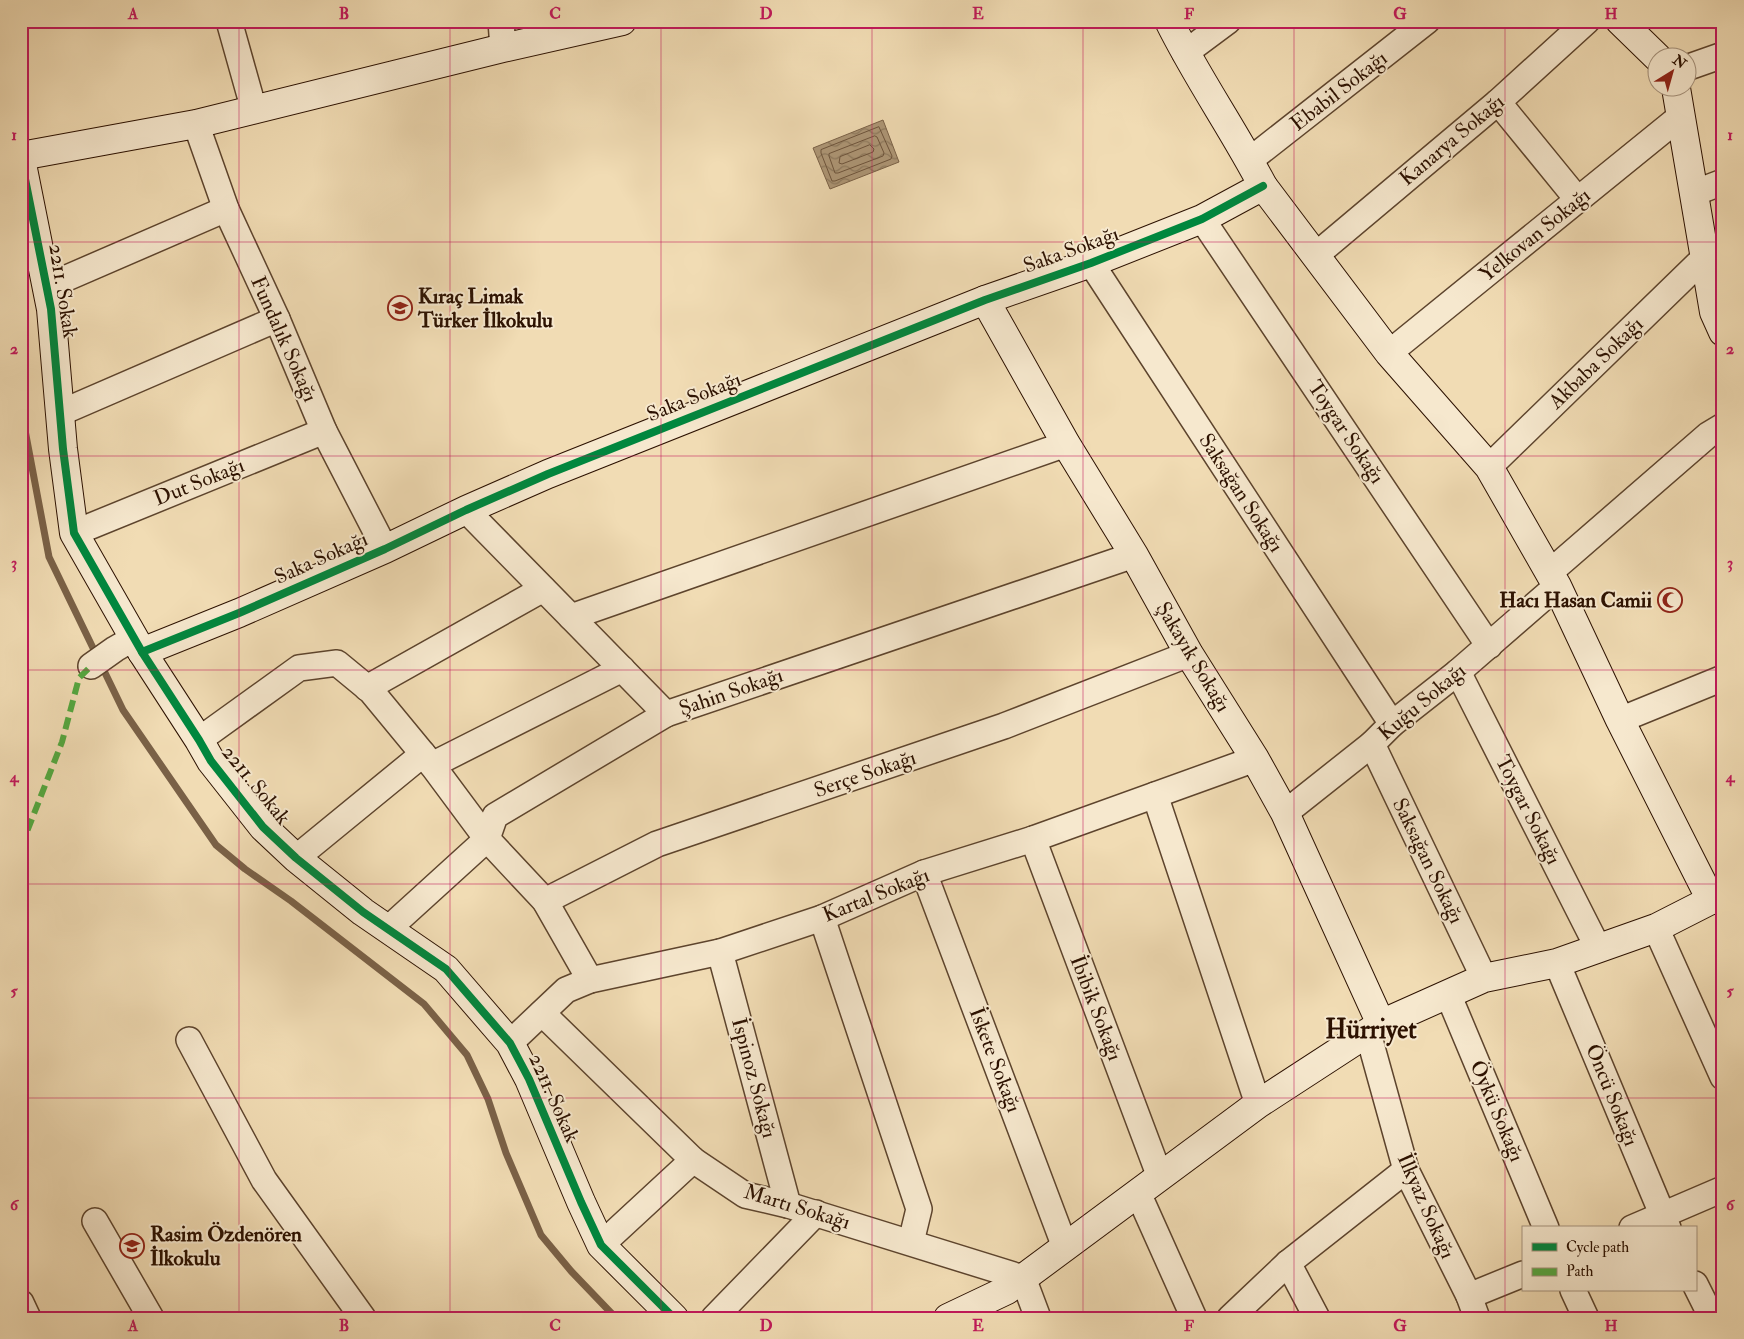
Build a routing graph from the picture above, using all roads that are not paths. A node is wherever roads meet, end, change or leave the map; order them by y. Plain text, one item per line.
1 (229, 21) edge
2 (501, 21) edge
3 (622, 21) edge
4 (1169, 21) edge
5 (1228, 21) edge
6 (1427, 21) edge
7 (1587, 21) edge
8 (1620, 21) edge
9 (502, 48) junction
10 (1648, 48) edge
11 (1185, 53) junction
12 (1723, 55) edge
13 (1696, 64) edge
14 (1678, 98) edge
15 (1498, 102) junction
16 (254, 110) junction
17 (1681, 116) junction
18 (196, 124) junction
19 (21, 158) edge
20 (1250, 160) junction
21 (1723, 182) edge
22 (1263, 186) junction
23 (1694, 193) junction
24 (1578, 200) junction
25 (226, 209) junction
26 (1202, 218) junction
27 (1316, 255) junction
28 (1704, 258) junction
29 (1091, 263) junction
30 (46, 287) junction
31 (985, 300) junction
32 (1720, 318) edge
33 (277, 319) junction
34 (1389, 353) junction
35 (60, 413) junction
36 (1723, 426) edge
37 (324, 431) junction
38 (1066, 444) junction
39 (1489, 467) junction
40 (466, 510) junction
41 (74, 533) junction
42 (385, 549) junction
43 (1134, 555) junction
44 (1553, 580) junction
45 (543, 589) junction
46 (571, 618) junction
47 (130, 646) junction
48 (1489, 646) junction
49 (1189, 654) junction
50 (90, 666) dead end
51 (622, 669) junction
52 (1458, 672) junction
53 (1723, 678) edge
54 (367, 688) junction
55 (666, 714) junction
56 (1620, 720) junction
57 (1392, 724) junction
58 (199, 740) junction
59 (1372, 744) junction
60 (427, 759) junction
61 (1254, 759) junction
62 (1156, 795) junction
63 (1285, 813) junction
64 (487, 839) junction
65 (1032, 839) junction
66 (296, 858) junction
67 (924, 873) junction
68 (1717, 898) edge
69 (545, 901) junction
70 (822, 918) junction
71 (1656, 928) junction
72 (388, 929) junction
73 (1598, 948) junction
74 (720, 952) junction
75 (1557, 963) junction
76 (1484, 978) junction
77 (590, 980) junction
78 (1448, 994) junction
79 (542, 1013) junction
80 (1374, 1028) junction
81 (189, 1040) dead end
82 (510, 1043) junction
83 (1723, 1077) edge
84 (1258, 1104) junction
85 (693, 1160) junction
86 (1406, 1170) junction
87 (1160, 1177) junction
88 (1723, 1189) edge
89 (1138, 1193) junction
90 (788, 1204) junction
91 (816, 1213) junction
92 (95, 1221) dead end
93 (1665, 1221) edge
94 (1545, 1226) edge
95 (1641, 1226) edge
96 (911, 1242) junction
97 (601, 1245) junction
98 (1065, 1247) junction
99 (1288, 1263) junction
100 (1522, 1275) edge
101 (1023, 1278) junction
102 (1696, 1286) edge
103 (1574, 1292) edge
104 (21, 1303) edge
105 (1473, 1307) edge
106 (28, 1318) edge
107 (151, 1318) edge
108 (363, 1318) edge
109 (674, 1318) edge
110 (714, 1318) edge
111 (948, 1318) edge
112 (1038, 1318) edge
113 (1194, 1318) edge
114 (1230, 1318) edge
115 (1317, 1318) edge
116 (1586, 1318) edge
117 (1712, 1318) edge

1 - 16 street
2 - 9 street
3 - 9 street
4 - 11 street
5 - 11 street
6 - 20 street, Ebabil Sokağı
7 - 15 street, Kanarya Sokağı
8 - 10 street
9 - 16 street
11 - 20 street
12 - 13 street
14 - 17 street
15 - 24 street
15 - 27 street, Kanarya Sokağı
16 - 18 street
17 - 23 street
17 - 24 street, Yelkovan Sokağı
18 - 19 street
18 - 25 street, Fundalık Sokağı
19 - 30 street, 2211. Sokak
20 - 22 street
21 - 23 street
22 - 26 street, Saka Sokağı
22 - 27 street
23 - 28 street
24 - 34 street, Yelkovan Sokağı
25 - 30 street
25 - 33 street, Fundalık Sokağı
26 - 29 street, Saka Sokağı
26 - 48 street, Toygar Sokağı
27 - 34 street
28 - 32 street
28 - 39 street, Akbaba Sokağı
29 - 31 street, Saka Sokağı
29 - 57 street, Saksağan Sokağı
30 - 35 street, 2211. Sokak
31 - 38 street, Şakayık Sokağı
31 - 40 street, Saka Sokağı
33 - 35 street
33 - 37 street, Fundalık Sokağı
34 - 39 street
35 - 41 street, 2211. Sokak
36 - 44 street, Kuğu Sokağı
37 - 41 street, Dut Sokağı
37 - 42 street, Fundalık Sokağı
38 - 43 street, Şakayık Sokağı
38 - 46 street
39 - 44 street
40 - 42 street, Saka Sokağı
40 - 45 street
41 - 47 street, 2211. Sokak
42 - 47 street, Saka Sokağı
43 - 49 street, Şakayık Sokağı
43 - 55 street, Şahin Sokağı
44 - 48 street, Kuğu Sokağı
44 - 56 street
45 - 46 street
45 - 54 street
46 - 51 street
47 - 50 street
47 - 58 street, 2211. Sokak
48 - 52 street, Kuğu Sokağı
49 - 61 street, Şakayık Sokağı
49 - 69 street, Serçe Sokağı
51 - 55 street
51 - 60 street
52 - 57 street, Kuğu Sokağı
52 - 73 street, Toygar Sokağı
53 - 56 street
54 - 58 street
54 - 60 street
55 - 64 street, Şahin Sokağı
56 - 68 street
57 - 59 street, Kuğu Sokağı
58 - 66 street, 2211. Sokak
59 - 63 street, Kuğu Sokağı
59 - 76 street, Saksağan Sokağı
60 - 64 street
60 - 66 street
61 - 62 street, Kartal Sokağı
61 - 63 street, Şakayık Sokağı
62 - 65 street, Kartal Sokağı
62 - 84 street
63 - 80 street, Şakayık Sokağı
64 - 69 street
64 - 72 street, Şahin Sokağı
65 - 67 street, Kartal Sokağı
65 - 87 street, İbibik Sokağı
66 - 72 street, 2211. Sokak
67 - 70 street, Kartal Sokağı
67 - 98 street, İskete Sokağı
68 - 71 street
69 - 77 street
70 - 74 street, Kartal Sokağı
70 - 96 street
71 - 73 street
71 - 83 street
72 - 82 street, 2211. Sokak
73 - 75 street
74 - 77 street, Kartal Sokağı
74 - 90 street, İspinoz Sokağı
75 - 76 street
75 - 93 street, Öncü Sokağı
76 - 78 street
77 - 79 street, Kartal Sokağı
78 - 80 street
78 - 94 street, Öykü Sokağı
79 - 82 street, Kartal Sokağı
79 - 85 street, Martı Sokağı
80 - 84 street
80 - 86 street, İlkyaz Sokağı
81 - 108 street
82 - 97 street, 2211. Sokak
84 - 87 street
85 - 90 street, Martı Sokağı
85 - 97 street
86 - 99 street
86 - 105 street, İlkyaz Sokağı
87 - 89 street
88 - 93 street
89 - 98 street
89 - 113 street
90 - 91 street, Martı Sokağı
91 - 96 street, Martı Sokağı
91 - 110 street
92 - 107 street
93 - 95 street
96 - 101 street, Martı Sokağı
97 - 109 street, 2211. Sokak
98 - 101 street
99 - 114 street
99 - 115 street
100 - 105 street
101 - 111 street
101 - 112 street
102 - 117 street
103 - 116 street
104 - 106 street

